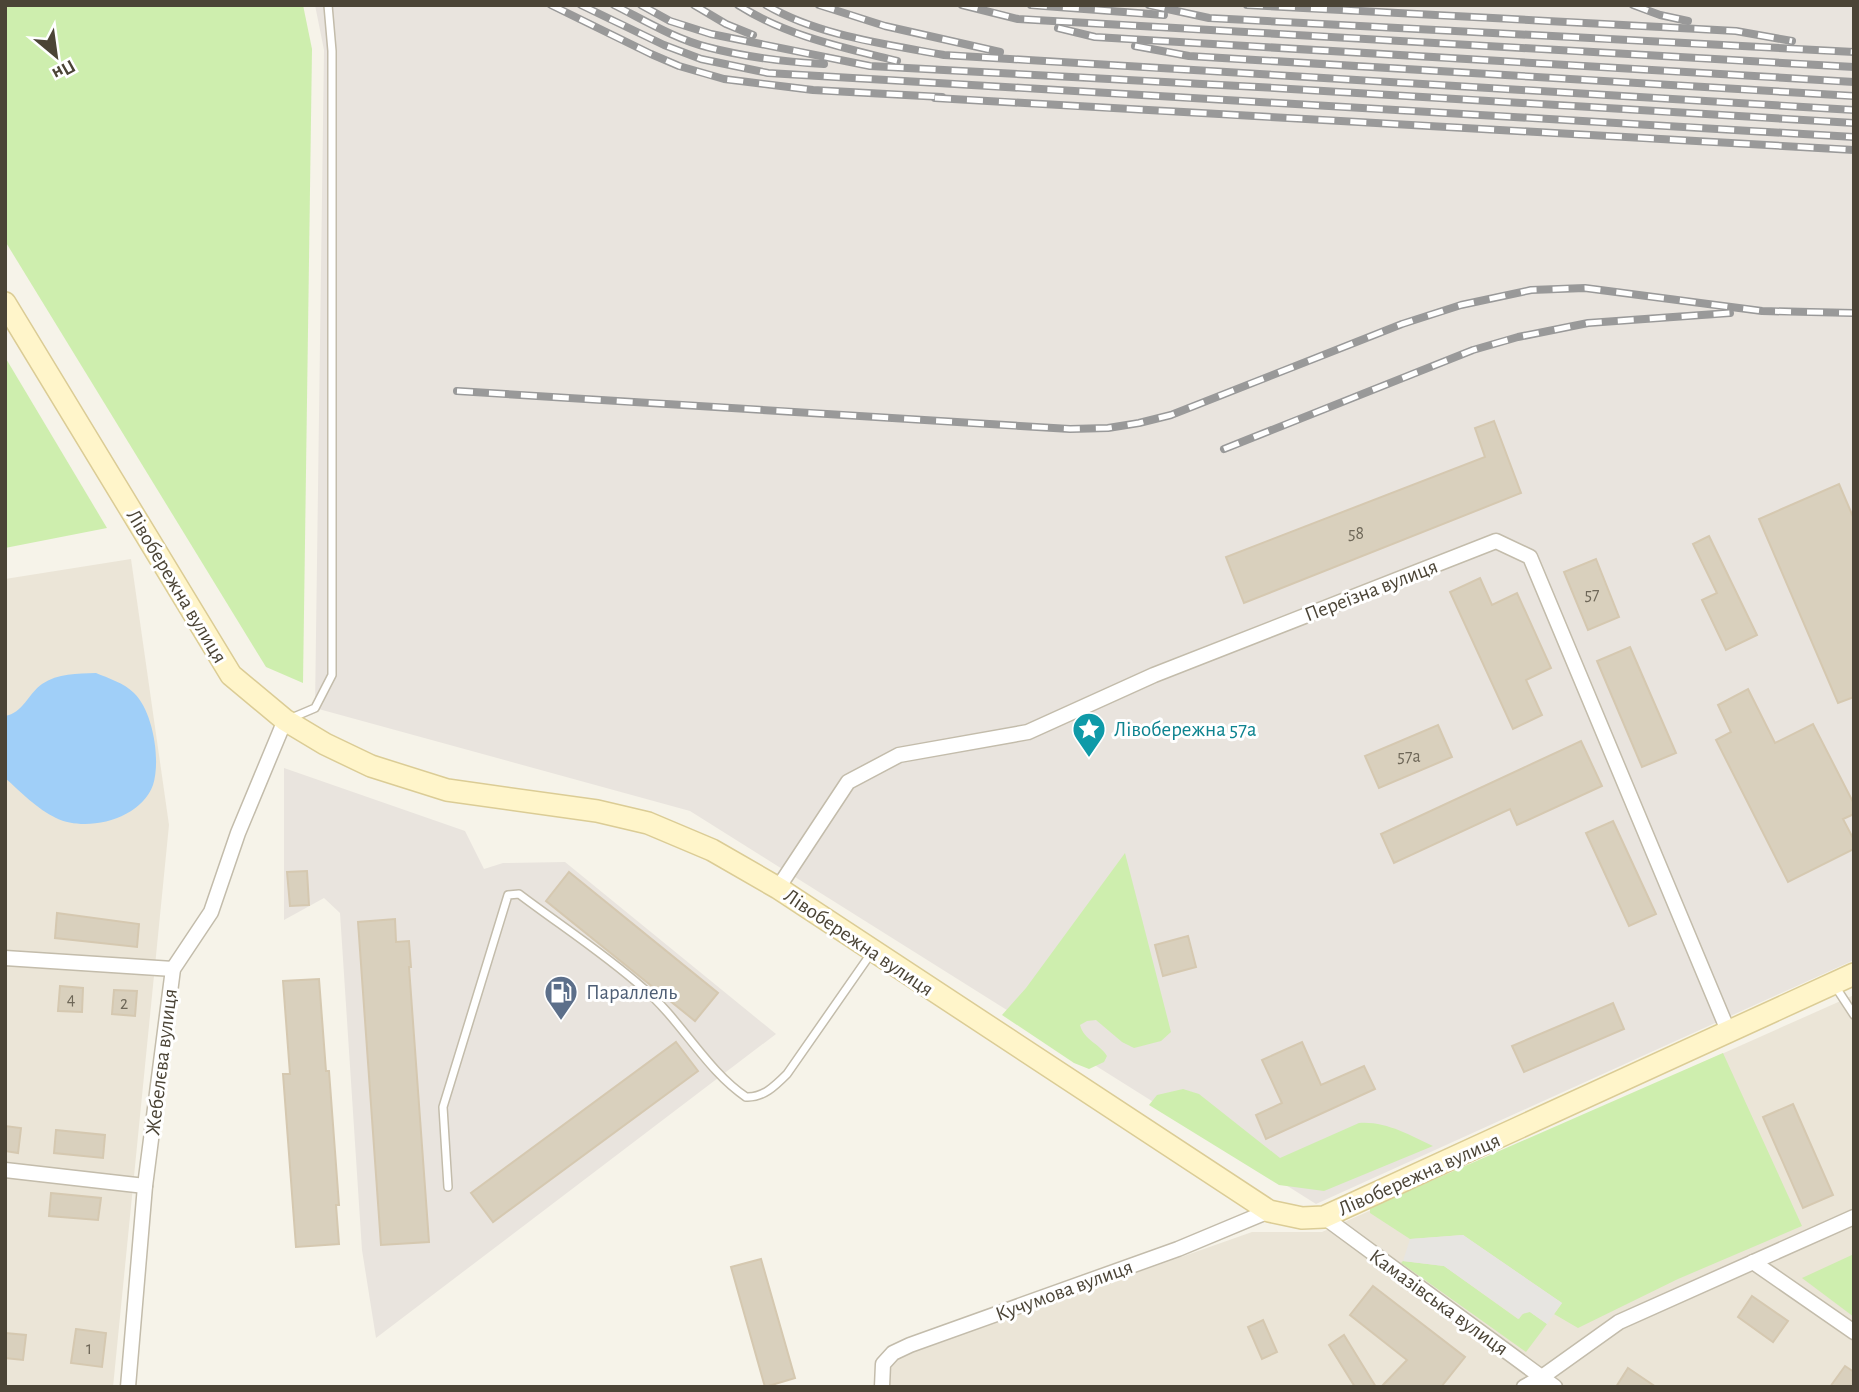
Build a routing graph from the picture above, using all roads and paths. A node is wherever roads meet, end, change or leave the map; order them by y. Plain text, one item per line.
1 (328, 5) edge
2 (5, 303) edge
3 (285, 720) junction
4 (778, 888) junction
5 (873, 952) junction
6 (5, 958) edge
7 (173, 969) junction
8 (1854, 974) edge
9 (1833, 984) junction
10 (1854, 1015) edge
11 (1728, 1033) junction
12 (5, 1170) edge
13 (145, 1186) junction
14 (447, 1187) dead end
15 (1269, 1211) junction
16 (1324, 1217) junction
17 (1854, 1217) edge
18 (1753, 1262) junction
19 (1854, 1332) edge
20 (1542, 1377) junction
21 (128, 1387) edge
22 (882, 1387) edge
23 (1524, 1387) edge
24 (1555, 1387) edge

1 - 3 lane
2 - 3 main road, Лівобережна вулиця
3 - 4 main road, Лівобережна вулиця
3 - 7 street, Жебелєва вулиця
4 - 5 main road, Лівобережна вулиця
4 - 11 street, Переїзна вулиця
5 - 14 lane
5 - 15 main road, Лівобережна вулиця
6 - 7 street
7 - 13 street, Жебелєва вулиця
8 - 9 main road, Лівобережна вулиця
9 - 10 lane
9 - 11 main road, Лівобережна вулиця
11 - 16 main road, Лівобережна вулиця
12 - 13 street
13 - 21 street, Жебелєва вулиця
15 - 16 main road, Лівобережна вулиця
15 - 22 street, Кучумова вулиця
16 - 20 street, Камазівська вулиця
17 - 18 street
18 - 19 street
18 - 20 street
20 - 23 street
20 - 24 street, Камазівська вулиця

